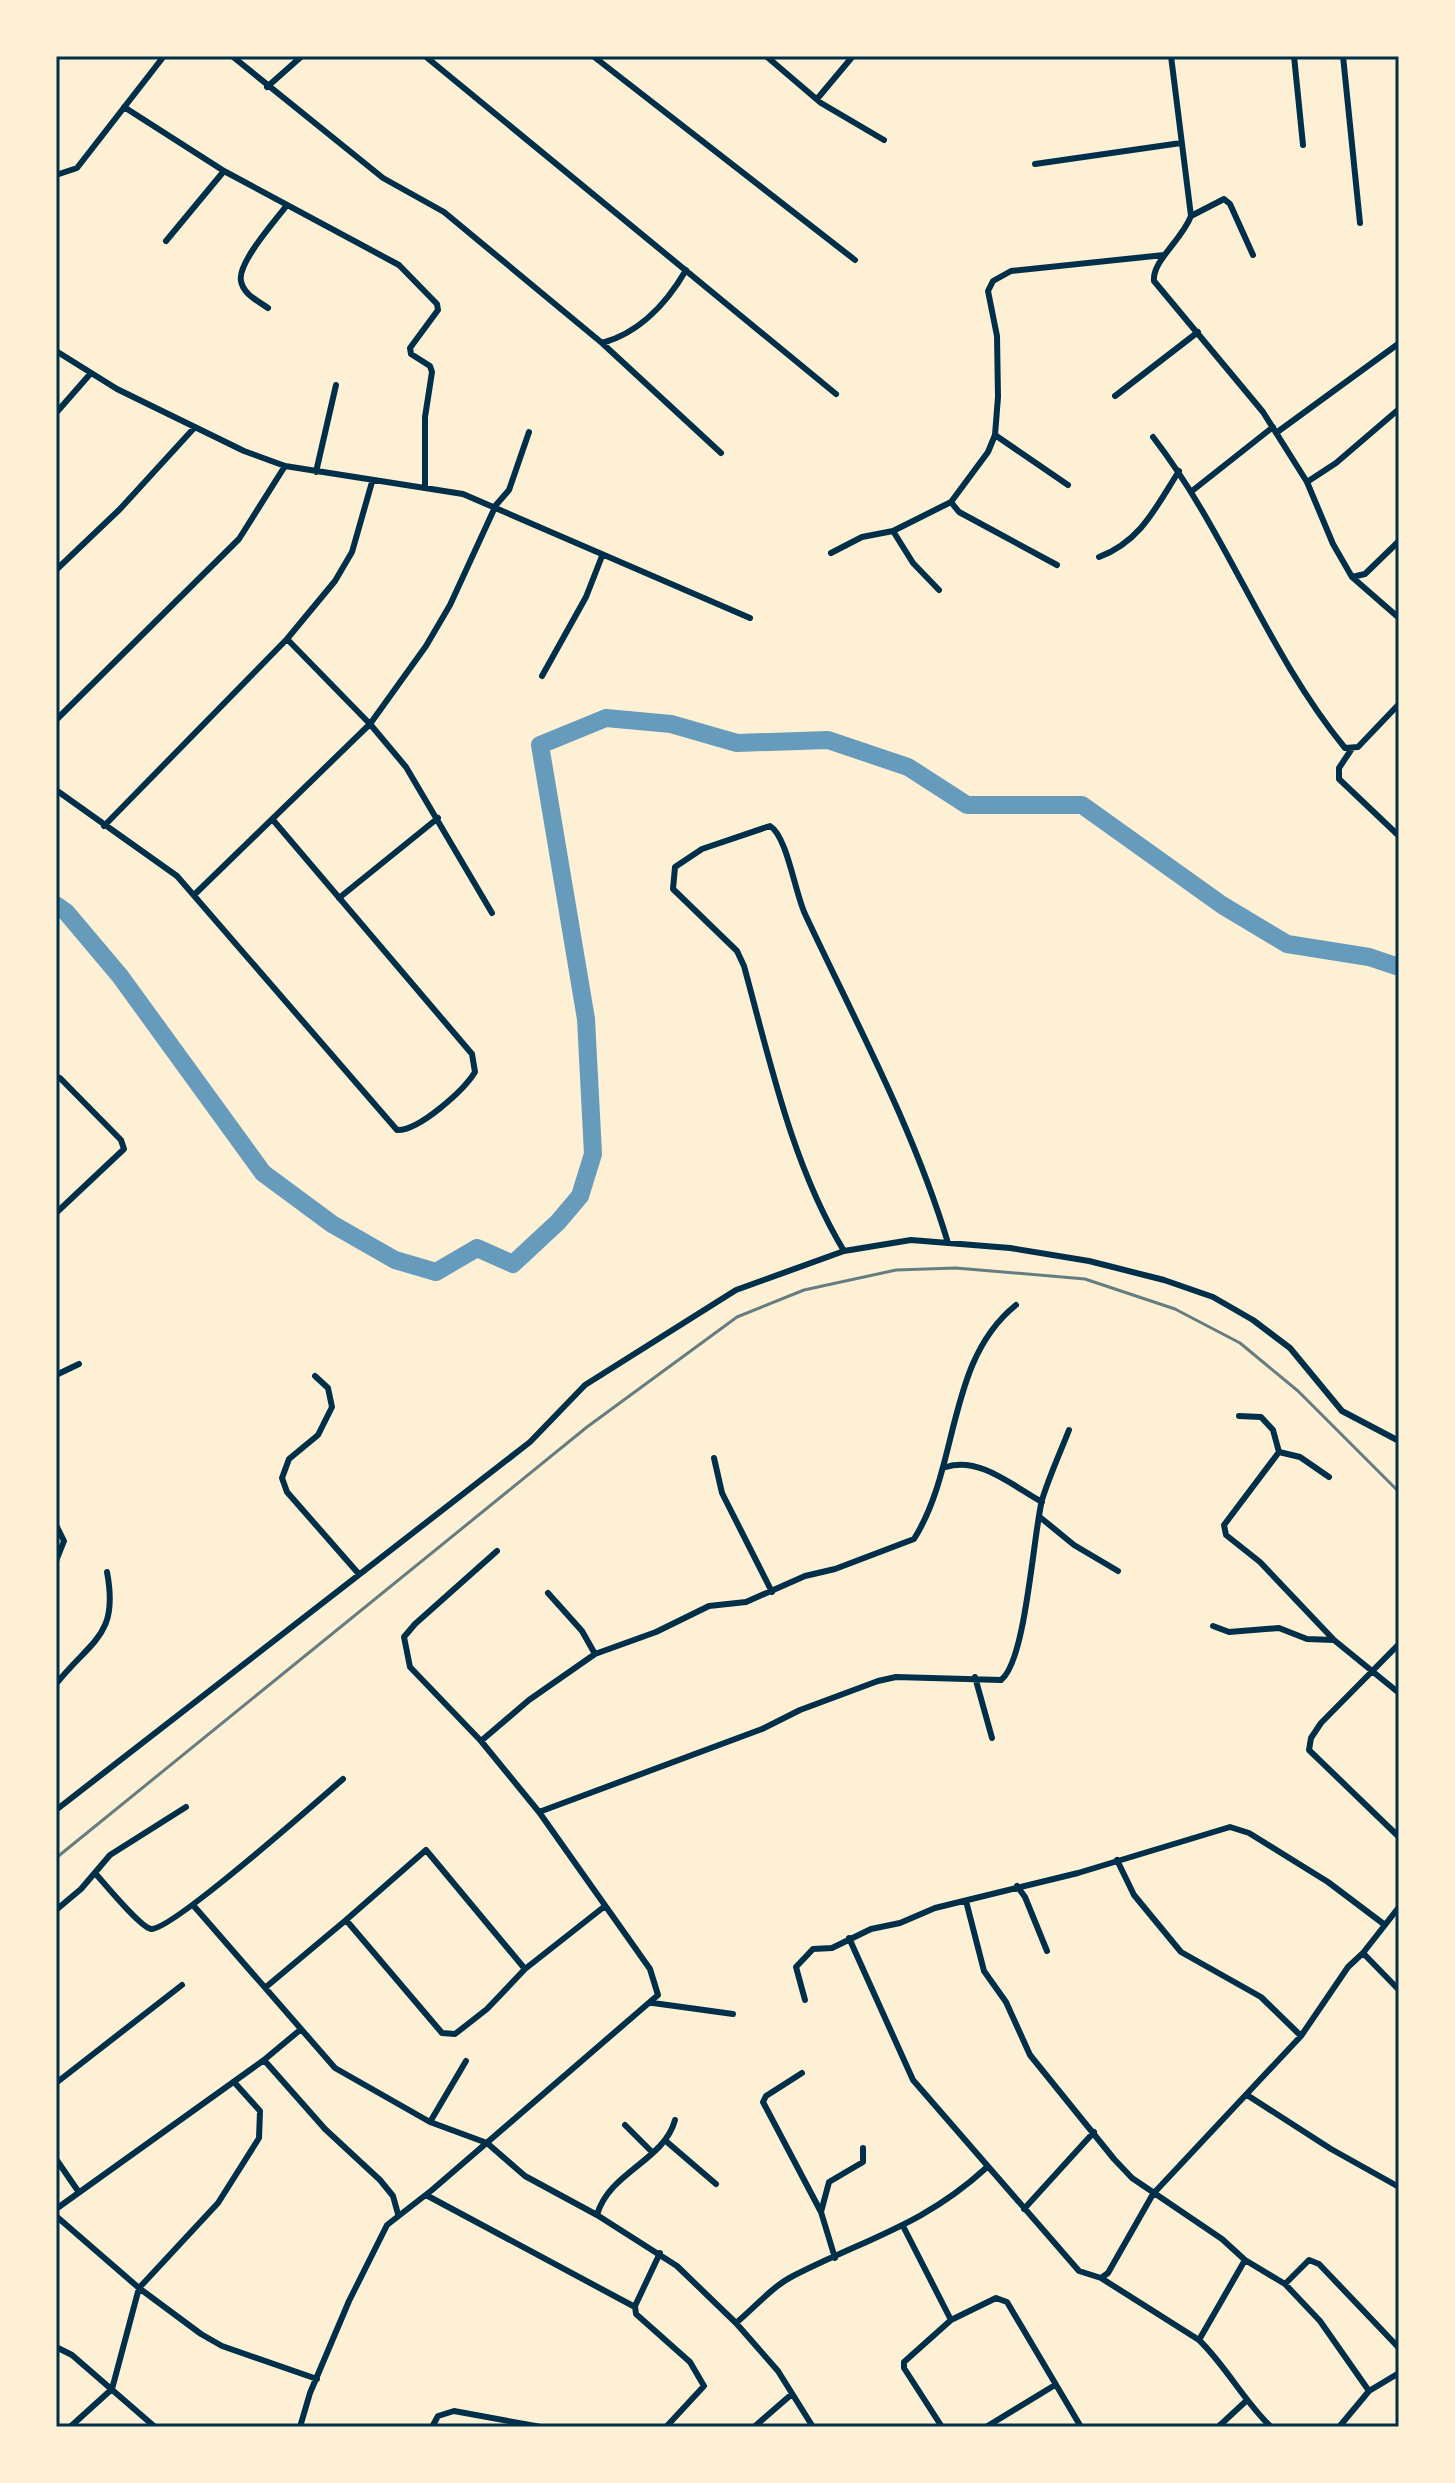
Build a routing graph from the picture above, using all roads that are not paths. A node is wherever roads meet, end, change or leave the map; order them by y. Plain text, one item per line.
1 (164, 56) edge
2 (232, 56) edge
3 (302, 56) edge
4 (425, 56) edge
5 (593, 56) edge
6 (766, 56) edge
7 (853, 56) edge
8 (1171, 56) edge
9 (1294, 56) edge
10 (1343, 56) edge
11 (267, 87) junction
12 (817, 99) junction
13 (124, 107) junction
14 (884, 140) dead end
15 (1181, 143) junction
16 (1303, 145) dead end
17 (1035, 164) dead end
18 (224, 171) junction
19 (56, 175) edge
20 (287, 205) junction
21 (1191, 216) junction
22 (1360, 223) dead end
23 (166, 241) dead end
24 (1164, 255) junction
25 (1253, 255) dead end
26 (855, 260) dead end
27 (686, 270) junction
28 (268, 308) dead end
29 (1198, 332) junction
30 (602, 343) junction
31 (1398, 344) edge
32 (56, 351) edge
33 (91, 373) junction
34 (336, 385) dead end
35 (836, 394) dead end
36 (1115, 396) dead end
37 (1399, 409) edge
38 (56, 413) edge
39 (195, 427) junction
40 (1274, 430) junction
41 (529, 432) dead end
42 (995, 435) junction
43 (1153, 437) dead end
44 (721, 453) dead end
45 (285, 466) junction
46 (1179, 471) junction
47 (316, 472) junction
48 (372, 482) junction
49 (1307, 482) junction
50 (1068, 485) dead end
51 (425, 486) junction
52 (1192, 491) junction
53 (951, 502) junction
54 (496, 505) junction
55 (893, 531) junction
56 (1399, 541) edge
57 (831, 553) dead end
58 (602, 556) junction
59 (1099, 557) dead end
60 (58, 565) edge
61 (1057, 565) dead end
62 (1352, 577) junction
63 (939, 590) dead end
64 (750, 618) dead end
65 (1399, 618) edge
66 (287, 639) junction
67 (542, 676) dead end
68 (1399, 704) edge
69 (56, 720) edge
70 (370, 724) junction
71 (1351, 750) junction
72 (56, 790) edge
73 (438, 818) junction
74 (273, 820) junction
75 (104, 826) junction
76 (1399, 836) edge
77 (194, 895) junction
78 (339, 898) junction
79 (492, 913) dead end
80 (56, 1078) edge
81 (56, 1213) edge
82 (948, 1243) junction
83 (844, 1251) junction
84 (1016, 1305) dead end
85 (79, 1364) dead end
86 (56, 1375) edge
87 (315, 1376) dead end
88 (1239, 1416) dead end
89 (1069, 1430) dead end
90 (1399, 1441) edge
91 (1279, 1452) junction
92 (714, 1458) dead end
93 (946, 1467) junction
94 (1329, 1477) dead end
95 (1042, 1502) junction
96 (1041, 1518) junction
97 (56, 1525) edge
98 (497, 1551) dead end
99 (56, 1561) edge
100 (1118, 1571) dead end
101 (107, 1572) dead end
102 (358, 1573) junction
103 (772, 1592) junction
104 (548, 1593) dead end
105 (1213, 1626) dead end
106 (1334, 1640) junction
107 (1399, 1644) edge
108 (595, 1654) junction
109 (1372, 1673) junction
110 (975, 1677) junction
111 (56, 1684) edge
112 (1399, 1693) edge
113 (992, 1738) dead end
114 (481, 1741) junction
115 (343, 1779) dead end
116 (186, 1807) dead end
117 (56, 1810) edge
118 (539, 1812) junction
119 (1399, 1837) edge
120 (1117, 1860) junction
121 (95, 1873) junction
122 (1017, 1886) junction
123 (966, 1901) junction
124 (193, 1905) junction
125 (605, 1906) junction
126 (1399, 1907) edge
127 (56, 1910) edge
128 (346, 1920) junction
129 (1385, 1925) junction
130 (849, 1938) junction
131 (1047, 1951) dead end
132 (1363, 1953) junction
133 (525, 1969) junction
134 (182, 1985) dead end
135 (266, 1987) junction
136 (1399, 1990) edge
137 (805, 2000) dead end
138 (653, 2003) junction
139 (733, 2014) dead end
140 (300, 2030) junction
141 (1301, 2036) junction
142 (264, 2060) junction
143 (466, 2061) dead end
144 (802, 2073) dead end
145 (234, 2082) junction
146 (56, 2083) edge
147 (1247, 2095) junction
148 (675, 2120) dead end
149 (430, 2122) junction
150 (625, 2125) dead end
151 (1094, 2132) junction
152 (667, 2142) junction
153 (487, 2143) junction
154 (863, 2148) dead end
155 (652, 2152) junction
156 (56, 2159) edge
157 (986, 2168) junction
158 (716, 2184) dead end
159 (1399, 2187) edge
160 (78, 2191) junction
161 (1153, 2194) junction
162 (426, 2195) junction
163 (56, 2209) edge
164 (1024, 2209) junction
165 (821, 2212) junction
166 (398, 2214) junction
167 (597, 2215) junction
168 (56, 2216) edge
169 (903, 2226) junction
170 (660, 2253) junction
171 (835, 2258) junction
172 (1245, 2260) junction
173 (1101, 2278) junction
174 (1285, 2284) junction
175 (139, 2288) junction
176 (635, 2307) junction
177 (951, 2320) junction
178 (736, 2323) junction
179 (1199, 2340) junction
180 (56, 2347) edge
181 (1399, 2348) edge
182 (1399, 2373) edge
183 (317, 2379) junction
184 (1055, 2385) junction
185 (112, 2389) junction
186 (1369, 2391) junction
187 (792, 2394) junction
188 (1245, 2402) junction
189 (70, 2427) edge
190 (155, 2427) edge
191 (300, 2427) edge
192 (432, 2427) edge
193 (541, 2427) edge
194 (666, 2427) edge
195 (754, 2427) edge
196 (813, 2427) edge
197 (942, 2427) edge
198 (986, 2427) edge
199 (1081, 2427) edge
200 (1218, 2427) edge
201 (1271, 2427) edge
202 (1339, 2427) edge

1 - 13 street
2 - 11 street
3 - 11 street
4 - 27 street
5 - 26 street
6 - 12 street
7 - 12 street
8 - 15 street
9 - 16 street
10 - 22 street
11 - 30 street
12 - 14 street
13 - 18 street
13 - 19 street
15 - 17 street
15 - 21 street
18 - 20 street
18 - 23 street
20 - 28 street
20 - 51 street
21 - 24 street
21 - 25 street
24 - 29 street
24 - 42 street
27 - 30 street
27 - 35 street
29 - 36 street
29 - 40 street
30 - 44 street
31 - 40 street
32 - 33 street
33 - 38 street
33 - 39 street
34 - 47 street
37 - 49 street
39 - 45 street
39 - 60 street
40 - 49 street
40 - 52 street
41 - 54 street
42 - 50 street
42 - 53 street
43 - 46 street
45 - 47 street
45 - 69 street
46 - 52 street
46 - 59 street
47 - 48 street
48 - 51 street
48 - 66 street
49 - 62 street
51 - 54 street
52 - 71 street
53 - 55 street
53 - 61 street
54 - 58 street
54 - 70 street
55 - 57 street
55 - 63 street
56 - 62 street
58 - 64 street
58 - 67 street
62 - 65 street
66 - 70 street
66 - 75 street
68 - 71 street
70 - 73 street
70 - 74 street
71 - 76 street
72 - 75 street
73 - 78 street
73 - 79 street
74 - 77 street
74 - 78 street
75 - 77 street
77 - 78 street
80 - 81 street
82 - 83 street
82 - 83 street
82 - 90 street
83 - 102 street
84 - 93 street
85 - 86 street
87 - 102 street
88 - 91 street
89 - 95 street
91 - 94 street
91 - 106 street
92 - 103 street
93 - 95 street
93 - 103 street
95 - 96 street
96 - 100 street
96 - 110 street
97 - 99 street
98 - 114 street
101 - 111 street
102 - 117 street
103 - 108 street
104 - 108 street
105 - 106 street
106 - 109 street
107 - 109 street
108 - 114 street
109 - 112 street
109 - 119 street
110 - 113 street
110 - 118 street
114 - 118 street
115 - 124 street
116 - 121 street
118 - 125 street
120 - 122 street
120 - 129 street
120 - 141 street
121 - 124 street
121 - 127 street
122 - 123 street
122 - 131 street
123 - 130 street
123 - 151 street
124 - 135 street
125 - 133 street
125 - 138 street
126 - 129 street
128 - 133 street
128 - 133 street
128 - 135 street
129 - 132 street
130 - 137 street
130 - 157 street
132 - 136 street
132 - 141 street
134 - 146 street
135 - 140 street
138 - 139 street
138 - 153 street
140 - 142 street
140 - 149 street
141 - 147 street
142 - 145 street
142 - 166 street
143 - 149 street
144 - 165 street
145 - 160 street
145 - 175 street
147 - 159 street
147 - 161 street
148 - 152 street
149 - 153 street
150 - 155 street
151 - 161 street
151 - 164 street
152 - 155 street
152 - 158 street
153 - 162 street
153 - 167 street
154 - 165 street
155 - 167 street
156 - 160 street
157 - 164 street
157 - 169 street
160 - 163 street
161 - 172 street
161 - 173 street
162 - 166 street
162 - 176 street
164 - 173 street
165 - 171 street
166 - 183 street
167 - 170 street
168 - 175 street
169 - 171 street
169 - 177 street
170 - 176 street
170 - 178 street
171 - 178 street
172 - 174 street
172 - 179 street
173 - 179 street
174 - 181 street
174 - 186 street
175 - 183 street
175 - 185 street
176 - 194 street
177 - 184 street
177 - 197 street
178 - 187 street
179 - 188 street
180 - 185 street
182 - 186 street
183 - 191 street
184 - 198 street
184 - 199 street
185 - 189 street
185 - 190 street
186 - 202 street
187 - 195 street
187 - 196 street
188 - 200 street
188 - 201 street
192 - 193 street

